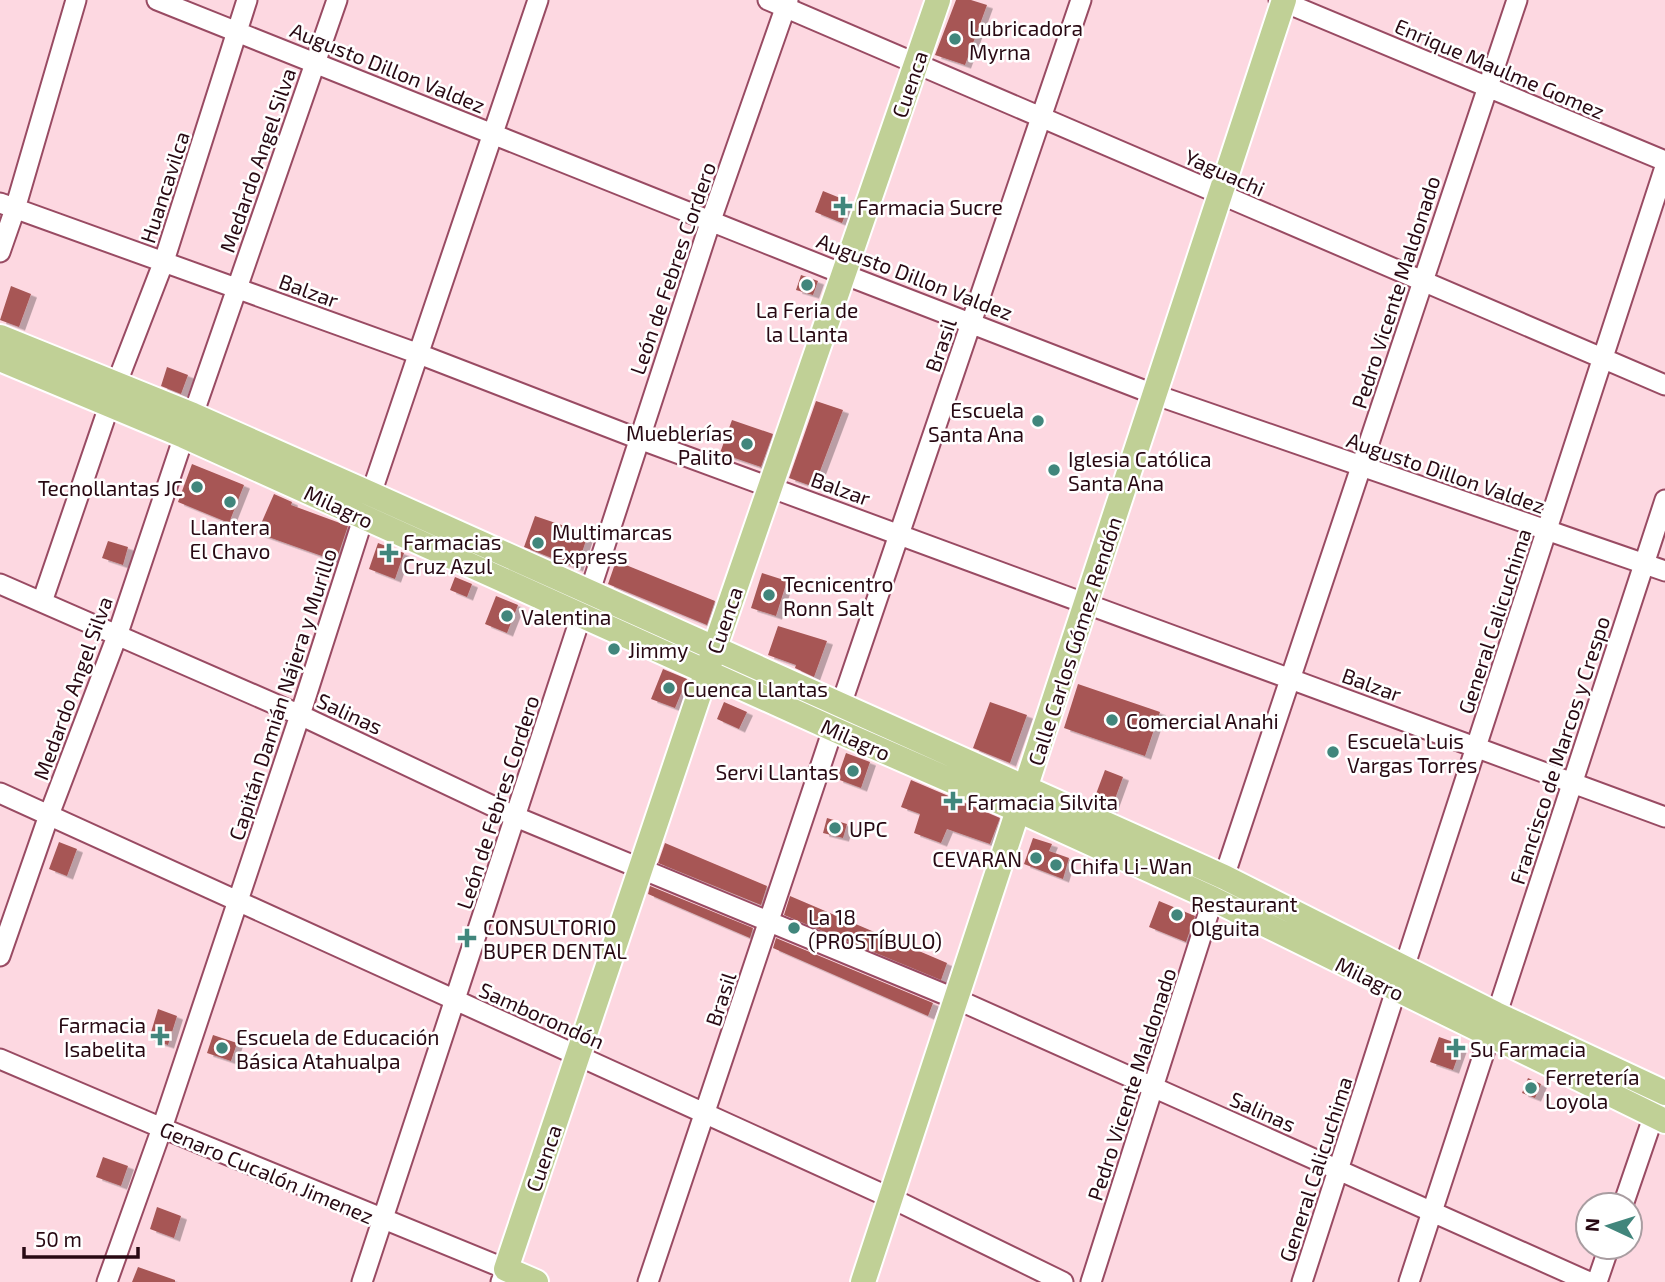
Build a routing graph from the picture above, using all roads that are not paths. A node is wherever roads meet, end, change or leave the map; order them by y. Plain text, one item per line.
1 (76, 0) edge
2 (157, 0) edge
3 (247, 0) edge
4 (337, 0) edge
5 (538, 0) edge
6 (938, 0) edge
7 (1081, 0) edge
8 (1517, 0) edge
9 (1282, 1) edge
10 (781, 3) edge
11 (238, 31) junction
12 (314, 63) junction
13 (916, 63) junction
14 (1488, 88) junction
15 (1042, 117) junction
16 (494, 134) junction
17 (1665, 161) edge
18 (1665, 167) edge
19 (1220, 195) junction
20 (8, 206) edge
21 (710, 220) junction
22 (0, 252) edge
23 (164, 261) junction
24 (844, 274) junction
25 (1423, 282) junction
26 (236, 288) junction
27 (972, 322) junction
28 (0, 337) edge
29 (419, 354) junction
30 (1603, 358) junction
31 (0, 359) edge
32 (1665, 385) edge
33 (113, 395) junction
34 (1156, 395) junction
35 (188, 425) junction
36 (639, 439) junction
37 (1361, 467) junction
38 (771, 486) junction
39 (371, 494) junction
40 (1665, 500) edge
41 (364, 518) junction
42 (1547, 531) junction
43 (900, 534) junction
44 (1644, 564) junction
45 (1665, 571) edge
46 (0, 585) edge
47 (590, 591) junction
48 (42, 602) junction
49 (1086, 602) junction
50 (581, 616) junction
51 (117, 636) junction
52 (715, 647) junction
53 (707, 673) junction
54 (1290, 678) junction
55 (841, 705) junction
56 (300, 715) junction
57 (833, 729) junction
58 (1476, 747) junction
59 (1572, 782) junction
60 (0, 793) edge
61 (1022, 799) junction
62 (49, 815) junction
63 (516, 817) junction
64 (1665, 817) edge
65 (645, 870) junction
66 (1219, 888) junction
67 (237, 902) junction
68 (769, 922) junction
69 (0, 956) edge
70 (1400, 979) junction
71 (948, 996) junction
72 (456, 1001) junction
73 (1492, 1025) junction
74 (578, 1056) junction
75 (0, 1059) edge
76 (1154, 1087) junction
77 (1664, 1089) edge
78 (705, 1114) junction
79 (1659, 1119) edge
80 (162, 1128) junction
81 (1339, 1170) junction
82 (1629, 1191) edge
83 (891, 1198) junction
84 (1432, 1212) junction
85 (383, 1220) junction
86 (1604, 1261) edge
87 (503, 1276) edge
88 (107, 1282) edge
89 (362, 1282) edge
90 (536, 1282) edge
91 (649, 1282) edge
92 (863, 1282) edge
93 (1063, 1282) edge
94 (1091, 1282) edge
95 (1303, 1282) edge
96 (1409, 1282) edge
97 (1589, 1282) edge
98 (1597, 1282) edge

1 - 20 street
2 - 11 street, Augusto Dillon Valdez
3 - 11 street, Huancavilca
4 - 12 street, Medardo Angel Silva
5 - 16 street, Capitán Damián Nájera y Murillo
6 - 13 main road, Cuenca
7 - 15 street, Brasil
8 - 14 street, Pedro Vicente Maldonado
9 - 14 street, Enrique Maulme Gomez
9 - 19 main road, Calle Carlos Gómez Rendón
10 - 13 street, Yaguachi
10 - 21 street, León de Febres Cordero
11 - 12 street, Augusto Dillon Valdez
11 - 23 street, Huancavilca
12 - 16 street, Augusto Dillon Valdez
12 - 26 street, Medardo Angel Silva
13 - 15 street, Yaguachi
13 - 24 main road, Cuenca
14 - 17 street, Enrique Maulme Gomez
14 - 25 street, Pedro Vicente Maldonado
15 - 19 street, Yaguachi
15 - 27 street, Brasil
16 - 21 street, Augusto Dillon Valdez
16 - 29 street, Capitán Damián Nájera y Murillo
18 - 30 street, General Calicuchima
19 - 25 street, Yaguachi
19 - 34 main road, Calle Carlos Gómez Rendón
20 - 22 street
20 - 23 street, Balzar
21 - 24 street, Augusto Dillon Valdez
21 - 36 street, León de Febres Cordero
23 - 26 street, Balzar
23 - 33 street, Huancavilca
24 - 27 street, Augusto Dillon Valdez
24 - 38 main road, Cuenca
25 - 30 street, Yaguachi
25 - 37 street, Pedro Vicente Maldonado
26 - 29 street, Balzar
26 - 35 street, Medardo Angel Silva
27 - 34 street, Augusto Dillon Valdez
27 - 43 street, Brasil
28 - 33 main road, Milagro
29 - 36 street, Balzar
29 - 39 street, Capitán Damián Nájera y Murillo
30 - 32 street, Yaguachi
30 - 42 street, General Calicuchima
31 - 33 main road, Milagro
33 - 35 main road, Milagro
33 - 48 street, Huancavilca
34 - 37 street, Augusto Dillon Valdez
34 - 49 main road, Calle Carlos Gómez Rendón
35 - 39 main road, Milagro
35 - 41 main road, Milagro
35 - 51 street, Medardo Angel Silva
36 - 38 street, Balzar
36 - 47 street, León de Febres Cordero
37 - 42 street, Augusto Dillon Valdez
37 - 54 street, Pedro Vicente Maldonado
38 - 43 street, Balzar
38 - 52 main road, Cuenca
39 - 41 street, Capitán Damián Nájera y Murillo
39 - 47 main road, Milagro
40 - 44 street, Francisco de Marcos y Crespo
41 - 50 main road, Milagro
41 - 56 street, Capitán Damián Nájera y Murillo
42 - 44 street, Augusto Dillon Valdez
42 - 58 street, General Calicuchima
43 - 49 street, Balzar
43 - 55 street, Brasil
44 - 45 street, Augusto Dillon Valdez
44 - 59 street, Francisco de Marcos y Crespo
46 - 48 street, Salinas
47 - 52 main road, Milagro
48 - 51 street, Salinas
49 - 54 street, Balzar
49 - 61 main road, Calle Carlos Gómez Rendón
50 - 53 main road, Milagro
50 - 63 street, León de Febres Cordero
51 - 56 street, Salinas
51 - 62 street, Medardo Angel Silva
52 - 53 main road, Cuenca
52 - 55 main road, Milagro
53 - 57 main road, Milagro
53 - 65 main road, Cuenca
54 - 58 street, Balzar
54 - 66 street, Pedro Vicente Maldonado
55 - 61 main road, Milagro
56 - 63 street, Salinas
56 - 67 street, Capitán Damián Nájera y Murillo
57 - 61 main road, Milagro
57 - 68 street, Brasil
58 - 59 street, Balzar
58 - 70 street, General Calicuchima
59 - 64 street, Balzar
59 - 73 street, Francisco de Marcos y Crespo
60 - 62 street, Samborondón
61 - 66 main road, Milagro
61 - 71 main road, Calle Carlos Gómez Rendón
62 - 67 street, Samborondón
62 - 69 street, Medardo Angel Silva
63 - 65 street, Salinas
63 - 72 street, León de Febres Cordero
65 - 68 street, Salinas
65 - 74 main road, Cuenca
66 - 70 main road, Milagro
66 - 76 street, Pedro Vicente Maldonado
67 - 72 street, Samborondón
67 - 80 street, Capitán Damián Nájera y Murillo
68 - 71 street, Salinas
68 - 78 street, Brasil
70 - 73 main road, Milagro
70 - 81 street, General Calicuchima
71 - 76 street, Salinas
71 - 83 main road, Calle Carlos Gómez Rendón
72 - 74 street, Samborondón
72 - 85 street, León de Febres Cordero
73 - 77 main road, Milagro
73 - 79 main road, Milagro
73 - 84 street, Francisco de Marcos y Crespo
74 - 78 street, Samborondón
74 - 87 main road, Cuenca
75 - 80 street, Genaro Cucalón Jimenez
76 - 81 street, Salinas
76 - 94 street, Pedro Vicente Maldonado
77 - 79 street
78 - 83 street, Samborondón
78 - 91 street, Brasil
79 - 82 street
80 - 85 street, Genaro Cucalón Jimenez
80 - 88 street, Capitán Damián Nájera y Murillo
81 - 84 street, Salinas
81 - 95 street, General Calicuchima
83 - 92 main road, Calle Carlos Gómez Rendón
83 - 93 street, Samborondón
84 - 96 street, Francisco de Marcos y Crespo
84 - 97 street, Salinas
85 - 87 street, Genaro Cucalón Jimenez
85 - 89 street, León de Febres Cordero
86 - 98 street
87 - 90 main road, Genaro Cucalón Jimenez

